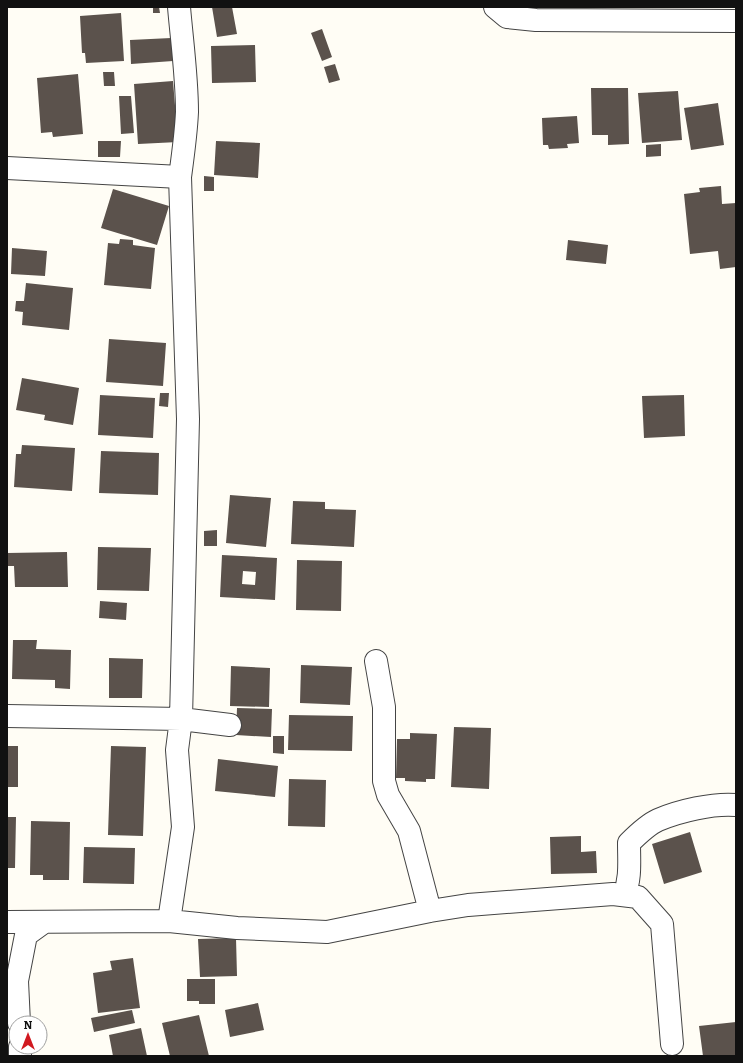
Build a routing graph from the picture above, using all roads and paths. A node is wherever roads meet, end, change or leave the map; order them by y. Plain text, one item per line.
1 (179, 7) edge
2 (495, 7) edge
3 (736, 21) edge
4 (7, 168) edge
5 (180, 177) junction
6 (376, 661) dead end
7 (7, 716) edge
8 (181, 719) junction
9 (230, 725) dead end
10 (736, 805) edge
11 (624, 895) junction
12 (430, 911) junction
13 (7, 922) edge
14 (44, 922) junction
15 (170, 922) junction
16 (16, 930) edge
17 (19, 1015) edge
18 (672, 1044) dead end

1 - 5 street
2 - 3 street
4 - 5 street
5 - 8 street
6 - 12 street
7 - 8 street
8 - 9 street
8 - 15 street
10 - 11 street
11 - 12 street
11 - 18 street
12 - 15 street
13 - 14 street
14 - 15 street
14 - 16 street
16 - 17 street

